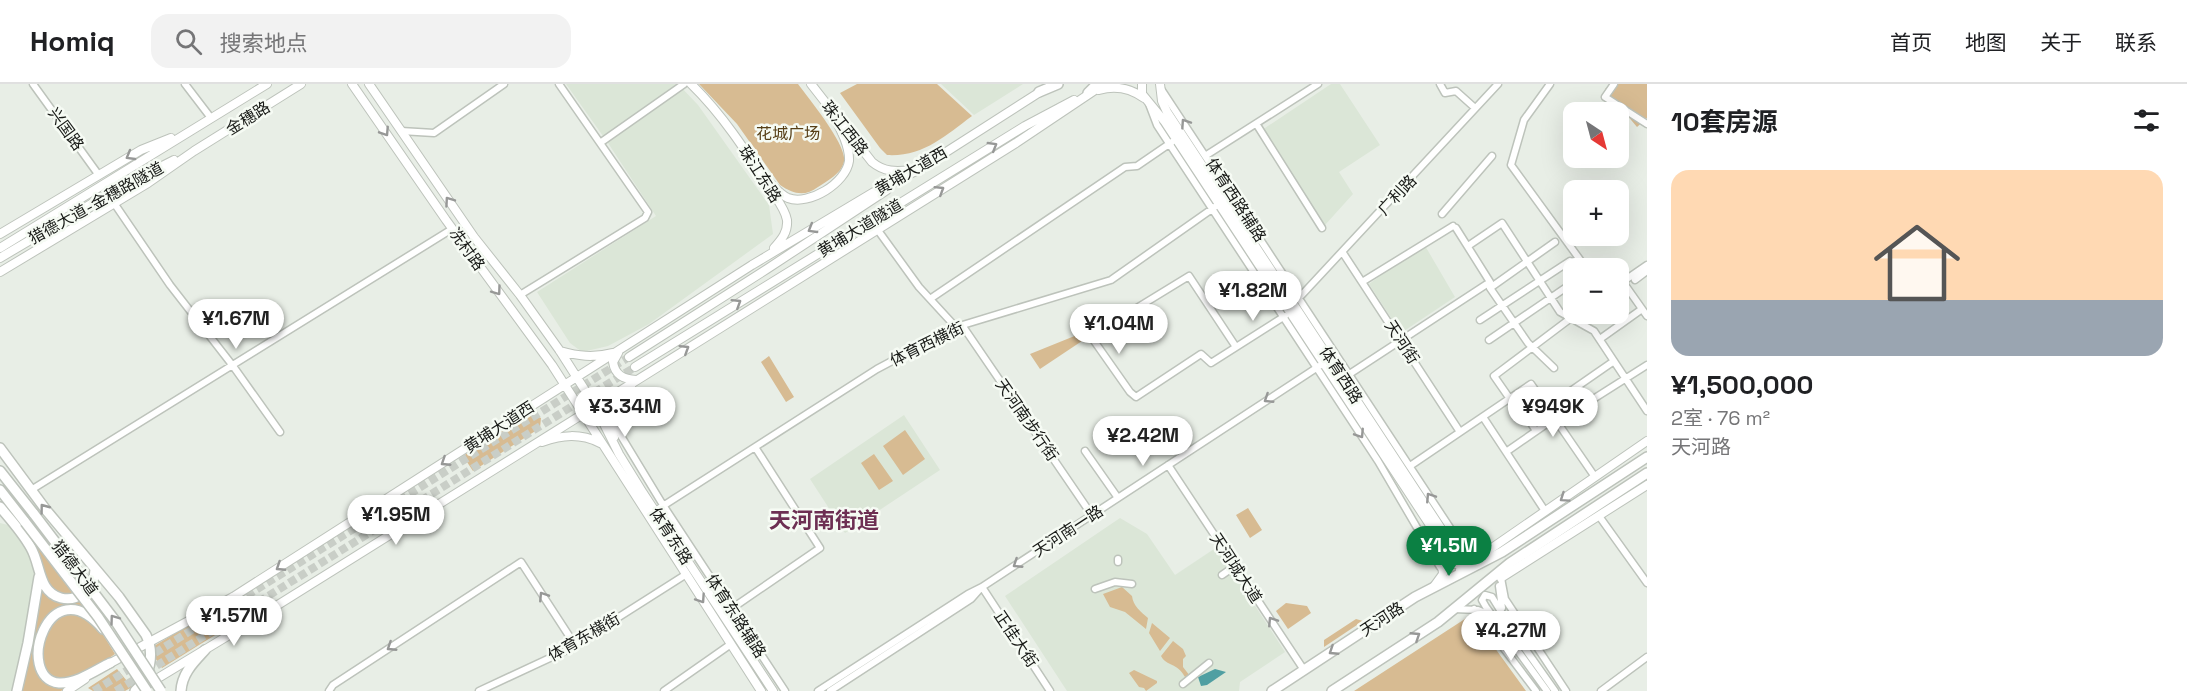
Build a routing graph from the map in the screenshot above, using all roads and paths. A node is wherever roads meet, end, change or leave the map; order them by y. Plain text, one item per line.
1 (33, 84) edge
2 (185, 84) edge
3 (267, 84) edge
4 (301, 84) edge
5 (352, 84) edge
6 (504, 84) edge
7 (559, 84) edge
8 (684, 84) edge
9 (691, 84) edge
10 (811, 84) edge
11 (1051, 84) edge
12 (1058, 84) edge
13 (1097, 84) edge
14 (1104, 84) edge
15 (1142, 84) edge
16 (1318, 84) edge
17 (1440, 84) edge
18 (1498, 84) edge
19 (1550, 84) edge
20 (1614, 84) edge
21 (372, 86) edge
22 (1159, 86) edge
23 (1309, 86) edge
24 (1039, 92) junction
25 (1088, 93) junction
26 (1148, 101) junction
27 (1475, 108) junction
28 (830, 109) junction
29 (211, 118) junction
30 (1647, 124) edge
31 (1257, 125) junction
32 (401, 131) junction
33 (184, 135) junction
34 (1173, 141) junction
35 (600, 143) junction
36 (194, 151) junction
37 (1492, 156) dead end
38 (1203, 158) junction
39 (759, 170) junction
40 (918, 170) junction
41 (98, 174) junction
42 (114, 203) junction
43 (1216, 206) junction
44 (1442, 214) dead end
45 (1322, 228) dead end
46 (452, 229) junction
47 (877, 229) junction
48 (0, 234) edge
49 (1555, 242) dead end
50 (1468, 246) junction
51 (0, 248) edge
52 (1343, 253) junction
53 (0, 258) edge
54 (1579, 258) edge
55 (752, 265) junction
56 (1647, 265) edge
57 (1563, 266) edge
58 (1647, 271) edge
59 (0, 272) edge
60 (1629, 277) edge
61 (1635, 280) dead end
62 (1362, 282) junction
63 (1563, 290) edge
64 (1629, 293) edge
65 (520, 295) junction
66 (930, 299) junction
67 (1297, 301) junction
68 (1642, 309) junction
69 (1287, 314) junction
70 (1563, 314) edge
71 (1647, 316) edge
72 (1480, 320) dead end
73 (953, 324) dead end
74 (1563, 324) edge
75 (1582, 324) edge
76 (964, 328) dead end
77 (1086, 328) dead end
78 (1091, 336) junction
79 (1600, 339) junction
80 (1400, 340) junction
81 (1489, 340) dead end
82 (1236, 346) junction
83 (560, 351) junction
84 (619, 351) junction
85 (629, 357) tunnel mouth
86 (1614, 361) junction
87 (1647, 364) edge
88 (1320, 365) junction
89 (233, 366) junction
90 (635, 367) tunnel mouth
91 (1554, 368) dead end
92 (1346, 376) junction
93 (576, 378) junction
94 (636, 380) junction
95 (565, 385) junction
96 (1510, 399) junction
97 (594, 406) junction
98 (1547, 407) junction
99 (1647, 411) edge
100 (583, 413) junction
101 (1484, 417) junction
102 (611, 420) junction
103 (1556, 420) junction
104 (1536, 431) junction
105 (280, 432) dead end
106 (1460, 432) junction
107 (1647, 441) edge
108 (602, 444) junction
109 (529, 447) junction
110 (755, 447) junction
111 (0, 448) edge
112 (1085, 451) dead end
113 (1506, 452) junction
114 (619, 454) junction
115 (1646, 457) edge
116 (1168, 465) junction
117 (1410, 466) junction
118 (0, 471) edge
119 (1647, 473) edge
120 (1594, 477) junction
121 (1647, 485) edge
122 (0, 490) edge
123 (31, 490) junction
124 (1118, 498) junction
125 (663, 505) junction
126 (0, 507) edge
127 (655, 511) junction
128 (1089, 511) dead end
129 (1421, 511) junction
130 (1545, 511) junction
131 (1411, 516) junction
132 (1599, 516) junction
133 (0, 518) edge
134 (11, 521) junction
135 (1448, 539) junction
136 (1439, 542) junction
137 (1462, 546) junction
138 (1489, 549) junction
139 (1462, 555) junction
140 (1510, 563) junction
141 (1235, 566) junction
142 (94, 569) junction
143 (40, 574) junction
144 (685, 575) junction
145 (1222, 575) dead end
146 (1501, 578) junction
147 (1647, 583) edge
148 (1132, 584) dead end
149 (1435, 585) junction
150 (982, 588) junction
151 (1095, 589) dead end
152 (1474, 592) junction
153 (233, 597) junction
154 (731, 609) junction
155 (1454, 609) junction
156 (1474, 609) junction
157 (1505, 618) junction
158 (1495, 619) junction
159 (249, 623) junction
160 (149, 642) junction
161 (731, 644) junction
162 (575, 645) junction
163 (119, 648) junction
164 (206, 650) junction
165 (1647, 657) edge
166 (110, 663) junction
167 (1209, 663) dead end
168 (1304, 670) junction
169 (1183, 684) dead end
170 (17, 691) edge
171 (67, 691) edge
172 (136, 691) edge
173 (147, 691) edge
174 (161, 691) edge
175 (181, 691) edge
176 (329, 691) edge
177 (479, 691) edge
178 (664, 691) edge
179 (761, 691) edge
180 (773, 691) edge
181 (785, 691) edge
182 (818, 691) edge
183 (830, 691) edge
184 (1050, 691) edge
185 (1272, 691) edge
186 (1332, 691) edge
187 (1536, 691) edge
188 (1547, 691) edge
189 (1555, 691) edge
190 (1566, 691) edge
191 (1601, 691) edge

1 - 41 street, 兴国路
2 - 29 street
3 - 29 main road, 金穗路
4 - 36 main road, 金穗路
5 -> 46 main road, 冼村路
6 - 32 street
7 - 35 street
8 - 35 street
9 - 39 main road, 珠江东路
10 - 28 main road, 珠江西路
11 - 24 main road, 黄埔大道西
12 - 24 highway
13 - 25 highway
14 - 25 main road, 黄埔大道西
15 - 26 main road
16 - 23 street
17 - 27 street
18 - 27 street, 广利路
19 - 54 street
20 - 30 street
21 - 32 main road, 冼村路
38 -> 22 main road, 体育西路
23 - 31 street
24 - 40 main road, 黄埔大道西
25 - 26 main road
47 -> 25 main road, 黄埔大道西
90 -> 25 main road, 黄埔大道隧道
26 - 34 main road, 体育西路
27 - 52 street, 广利路
28 - 39 main road
28 - 40 main road, 珠江西路
29 - 33 main road, 金穗路
31 - 38 street
31 - 45 street
65 -> 32 main road, 冼村路
33 -> 41 main road
33 - 51 main road, 猎德大道-金穗路隧道
34 - 43 main road, 体育西路
34 - 66 street
35 - 65 street
36 - 42 main road
36 - 53 main road, 猎德大道-金穗路隧道
37 - 44 street
38 - 67 main road, 体育西路
39 - 55 main road, 珠江东路
40 -> 55 main road, 黄埔大道西
40 - 85 main road, 黄埔大道隧道
41 - 48 main road
42 - 59 main road
42 - 89 street
43 - 69 main road, 体育西路
43 - 110 street, 体育西横街
46 - 89 street
46 -> 95 main road, 冼村路
47 - 66 street
94 -> 47 main road, 黄埔大道西
49 - 91 street
50 - 62 street
50 - 70 street
50 - 80 street
52 - 62 street, 天河街
52 - 67 street, 广利路
55 - 84 main road, 黄埔大道西
56 - 60 street
57 - 72 street
58 - 61 street
62 - 80 street, 天河街
63 - 81 street
64 - 68 street
65 - 83 main road, 冼村路
66 - 73 street
67 - 92 main road, 体育西路
68 - 71 street
68 - 79 street
69 - 82 street
69 - 88 main road, 体育西路
74 - 96 street
75 - 79 street
76 - 128 street, 天河南步行街
77 - 78 street
78 - 82 street
78 - 82 street
79 - 86 street
80 - 92 street
80 - 106 street, 天河街
83 - 84 main road
83 - 93 main road, 冼村路
84 - 93 main road, 黄埔大道西
84 - 94 main road
86 - 98 street
86 - 99 street
87 - 103 street
88 -> 116 street, 天河南一路
88 - 129 main road, 体育西路
88 -> 131 street
89 - 105 street
89 - 123 street
92 - 117 street
92 - 135 main road, 体育西路
93 - 95 main road, 黄埔大道西
93 - 97 main road, 体育东路
94 - 97 main road, 黄埔大道西
94 - 102 main road
95 - 100 main road, 冼村路
95 -> 153 main road, 黄埔大道西
96 - 98 street
96 - 101 street
97 - 100 main road, 黄埔大道西
97 - 114 main road, 体育东路
98 - 103 street
98 - 104 street
100 - 108 main road, 体育东路
100 - 109 main road, 黄埔大道西
101 - 106 street
101 - 113 street
102 - 114 main road
102 - 125 street, 体育东路辅路
103 - 104 street
103 - 120 street
104 - 113 street
106 - 117 street
107 - 120 main road
108 - 109 main road
108 - 144 main road, 体育东路
109 - 159 main road, 黄埔大道西
110 - 125 street, 体育西横街
110 - 154 street
111 - 123 highway
112 - 124 street
113 - 130 street
114 - 127 main road, 体育东路
115 - 149 highway, 天河路
116 - 124 street, 天河南一路
116 - 141 street, 天河城大道
137 -> 117 street
174 -> 118 highway, 猎德大道, bridge
119 - 140 highway, 天河路
120 -> 130 main road
121 - 132 main road
122 - 163 highway, 猎德大道, bridge
142 -> 123 highway
124 -> 150 street, 天河南一路
125 - 127 street, 体育西横街
125 - 154 street, 体育东路辅路
126 - 134 highway
127 - 180 main road, 体育东路
129 - 131 street
129 - 136 main road, 体育西路
130 - 138 main road
131 - 149 street
132 - 146 main road
132 - 147 street
133 - 134 street
134 - 143 highway
135 - 137 main road
135 - 139 main road, 体育西路
136 - 139 main road
136 - 149 main road
137 - 138 main road
137 - 139 street
138 - 149 main road
140 - 146 street
140 - 152 highway, 天河路
141 - 145 street
168 -> 141 street, 天河城大道
142 - 143 highway
142 - 160 highway
143 - 170 highway
144 -> 161 main road, 体育东路
144 - 162 street, 体育东横街
146 - 152 street
146 - 157 street
146 - 190 street
148 - 151 street
149 -> 168 highway, 天河路
150 - 182 street, 天河南一路
150 - 183 street
150 - 184 street, 正佳大街
152 - 155 highway, 天河路
153 - 159 main road
153 - 160 main road, 黄埔大道西
154 - 181 street, 体育东路辅路
155 - 156 street
186 -> 155 highway, 天河路
156 - 158 street
156 - 187 street
157 - 158 street
157 - 189 street
158 - 188 street
159 - 164 main road, 黄埔大道西
160 - 166 main road, 黄埔大道西
160 - 172 highway
161 - 178 street
161 - 179 main road, 体育东路
162 -> 176 street
162 - 177 street, 体育东横街
163 - 166 highway, bridge
163 - 173 highway, bridge
164 - 172 main road, 黄埔大道西
164 - 175 highway
165 - 191 street
166 - 171 main road, 黄埔大道西
167 - 169 street
168 - 185 highway, 天河路

